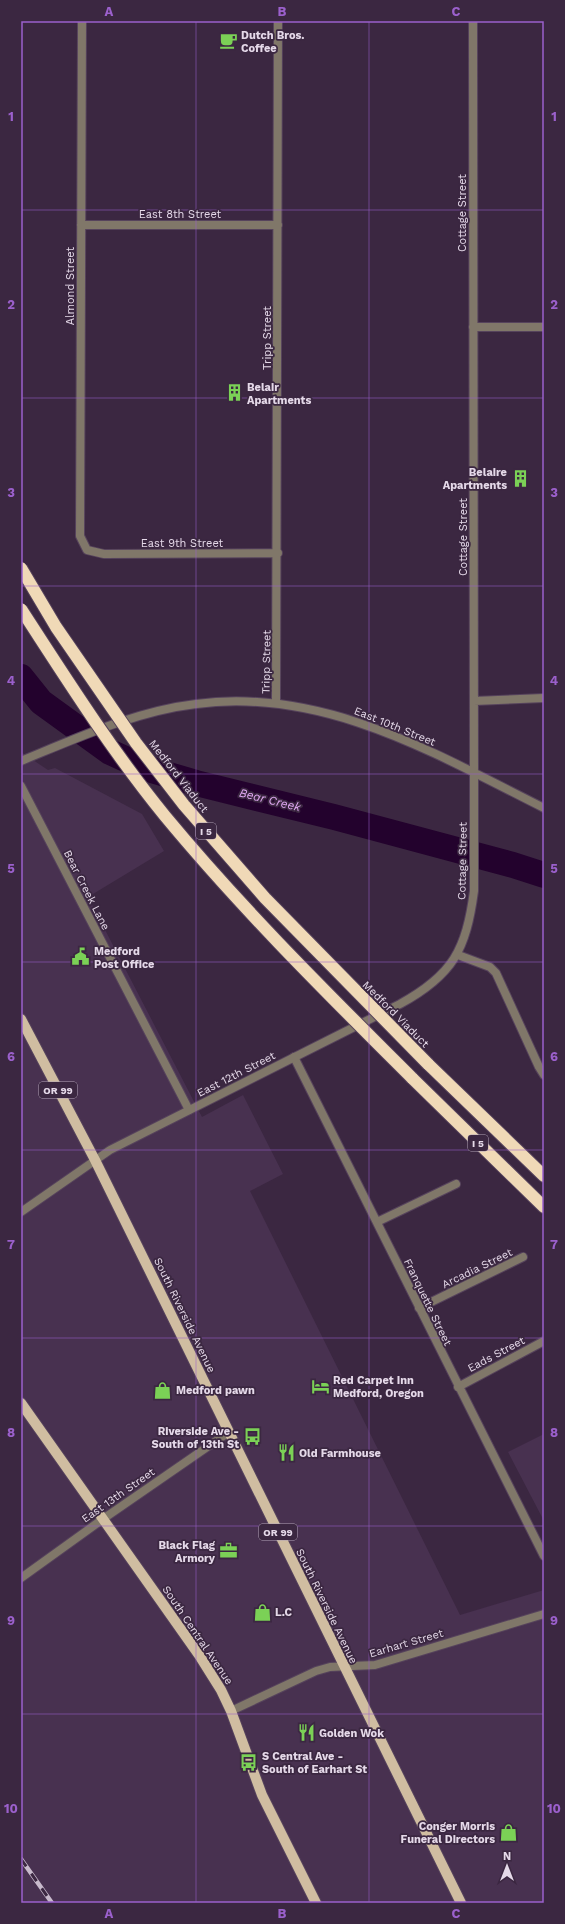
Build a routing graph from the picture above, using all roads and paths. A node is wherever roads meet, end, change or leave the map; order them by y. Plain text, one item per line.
1 (82, 21) edge
2 (278, 21) edge
3 (473, 21) edge
4 (81, 225) junction
5 (278, 225) junction
6 (473, 327) junction
7 (544, 327) edge
8 (87, 550) joint
9 (278, 553) junction
10 (21, 568) edge
11 (21, 609) edge
12 (544, 698) edge
13 (474, 701) junction
14 (276, 703) junction
15 (25, 759) edge
16 (474, 773) junction
17 (21, 786) edge
18 (544, 808) edge
19 (458, 955) junction
20 (21, 1019) edge
21 (294, 1057) junction
22 (544, 1076) edge
23 (189, 1110) junction
24 (95, 1160) junction
25 (544, 1176) edge
26 (456, 1184) dead end
27 (544, 1207) edge
28 (21, 1212) edge
29 (377, 1222) junction
30 (523, 1257) dead end
31 (419, 1308) junction
32 (544, 1341) edge
33 (458, 1387) junction
34 (21, 1403) edge
35 (229, 1432) junction
36 (103, 1519) junction
37 (544, 1556) edge
38 (21, 1578) edge
39 (544, 1614) edge
40 (342, 1665) junction
41 (231, 1711) junction
42 (316, 1903) edge
43 (461, 1903) edge

1 - 4 street, Almond Street
2 - 5 street, Tripp Street
3 - 6 street, Cottage Street
4 - 5 street, East 8th Street
4 - 8 street, Almond Street
5 - 9 street, Tripp Street
6 - 7 street
6 - 13 street, Cottage Street
8 - 9 street, East 9th Street
9 - 14 street, Tripp Street
10 - 25 highway, Medford Viaduct / I 5, bridge
11 - 27 highway, I 5, bridge
12 - 13 street
13 - 16 street, Cottage Street
14 - 15 street, East 10th Street, bridge
14 - 16 street, East 10th Street
16 - 18 street, East 10th Street
16 - 19 street, Cottage Street
17 - 23 street, Bear Creek Lane
19 - 21 street, East 12th Street
19 - 22 street
20 - 24 main road, South Riverside Avenue / OR 99
21 - 23 street, East 12th Street
21 - 29 street, Franquette Street
23 - 24 street, East 12th Street
24 - 28 street, East 12th Street
24 - 35 main road, South Riverside Avenue / OR 99
26 - 29 street
29 - 31 street, Franquette Street
30 - 31 street, Arcadia Street
31 - 33 street, Franquette Street
32 - 33 street, Eads Street
33 - 37 street, Franquette Street
34 - 36 main road, South Central Avenue
35 - 36 street, East 13th Street
35 - 40 main road, South Riverside Avenue / OR 99
36 - 38 street, East 13th Street
36 - 41 main road, South Central Avenue
39 - 40 street, Earhart Street
40 - 41 street, Earhart Street
40 - 43 main road, South Riverside Avenue / OR 99
41 - 42 main road, South Central Avenue

